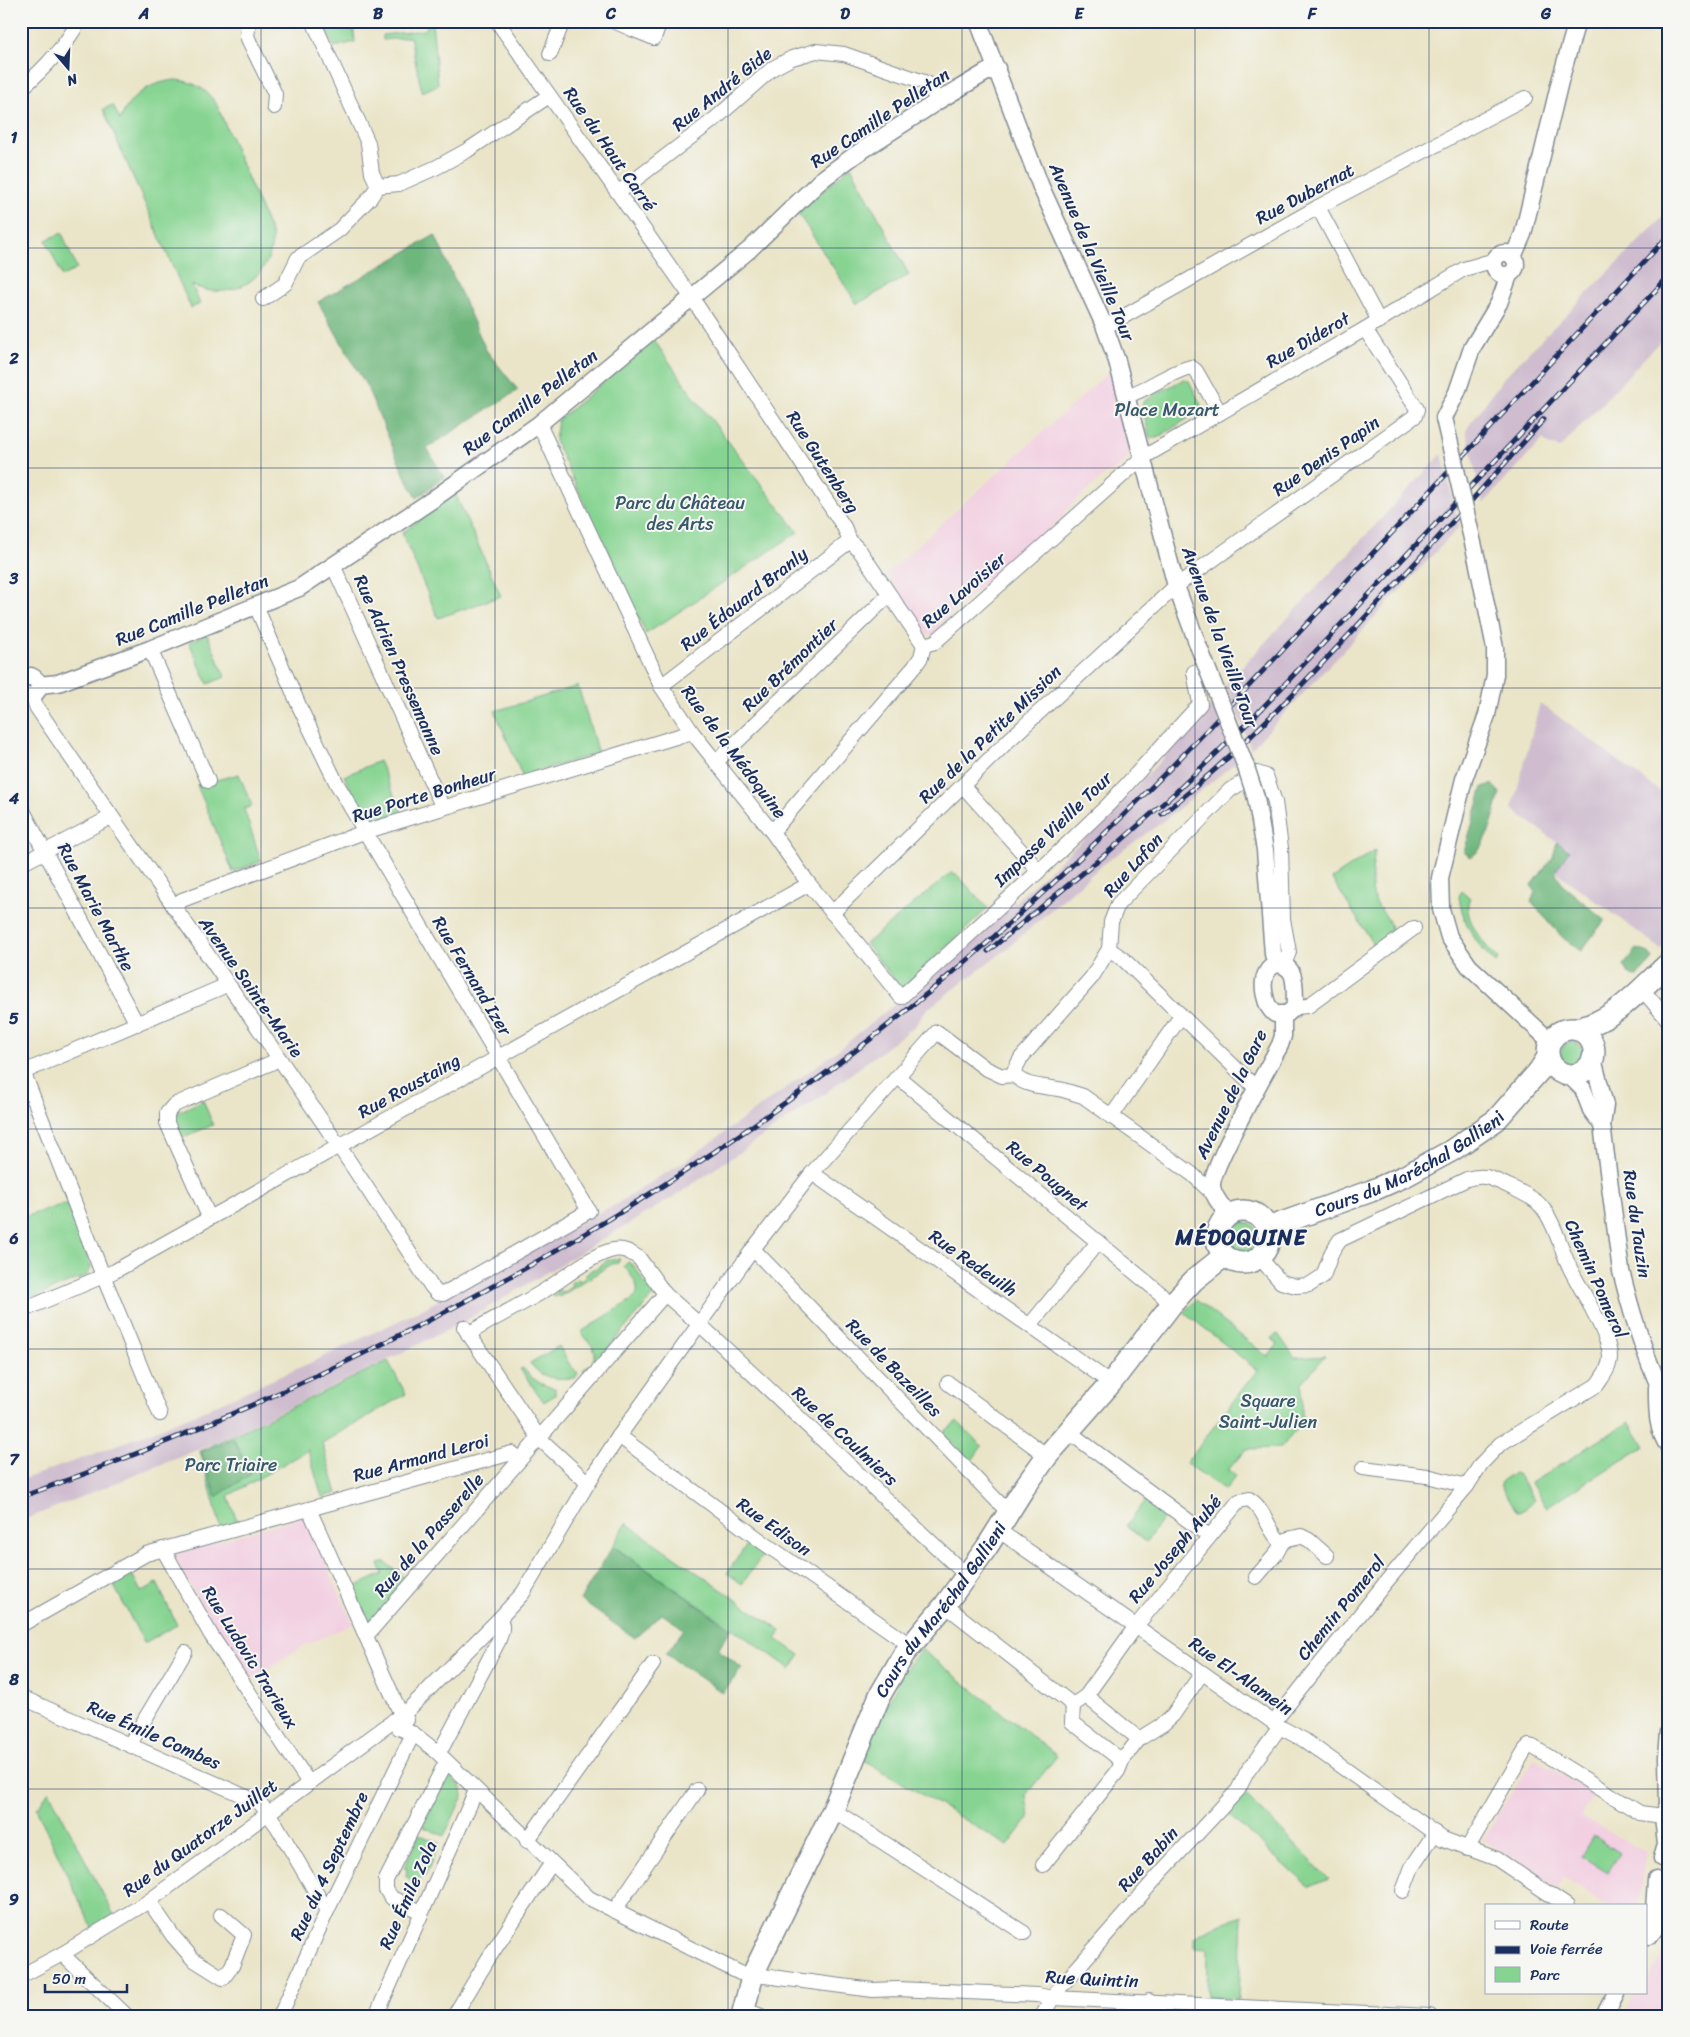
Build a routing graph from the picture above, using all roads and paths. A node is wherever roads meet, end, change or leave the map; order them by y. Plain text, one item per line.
1 (79, 21) edge
2 (249, 21) edge
3 (313, 21) edge
4 (497, 21) edge
5 (562, 21) edge
6 (613, 21) edge
7 (660, 21) edge
8 (978, 21) edge
9 (1577, 21) edge
10 (635, 25) edge
11 (550, 54) dead end
12 (997, 68) junction
13 (21, 88) edge
14 (549, 96) junction
15 (1525, 98) dead end
16 (938, 101) junction
17 (274, 107) dead end
18 (378, 186) junction
19 (618, 192) junction
20 (1318, 207) junction
21 (1513, 257) junction
22 (1495, 260) junction
23 (1509, 275) junction
24 (692, 298) junction
25 (263, 299) dead end
26 (1379, 321) junction
27 (1105, 327) junction
28 (1365, 329) junction
29 (1126, 396) junction
30 (1220, 413) junction
31 (539, 424) junction
32 (1142, 458) junction
33 (850, 541) junction
34 (333, 565) junction
35 (1176, 586) junction
36 (889, 595) junction
37 (256, 606) junction
38 (924, 645) junction
39 (150, 649) junction
40 (1194, 672) dead end
41 (21, 678) edge
42 (661, 686) junction
43 (31, 692) edge
44 (692, 732) junction
45 (716, 762) junction
46 (208, 781) dead end
47 (963, 786) junction
48 (21, 807) edge
49 (442, 808) junction
50 (112, 817) junction
51 (364, 832) junction
52 (772, 832) junction
53 (45, 852) junction
54 (21, 864) edge
55 (1039, 871) junction
56 (809, 884) junction
57 (173, 906) junction
58 (832, 913) junction
59 (1414, 928) dead end
60 (1109, 949) junction
61 (1669, 963) edge
62 (1280, 964) junction
63 (1669, 968) edge
64 (227, 985) junction
65 (1646, 994) junction
66 (901, 997) joint
67 (1289, 1010) junction
68 (1181, 1016) junction
69 (1669, 1021) edge
70 (138, 1024) junction
71 (1576, 1029) junction
72 (1549, 1049) junction
73 (1594, 1055) junction
74 (278, 1058) junction
75 (499, 1058) junction
76 (22, 1070) edge
77 (1014, 1075) junction
78 (1566, 1075) junction
79 (898, 1077) junction
80 (1256, 1088) junction
81 (1516, 1099) junction
82 (1111, 1116) junction
83 (1602, 1124) junction
84 (339, 1146) junction
85 (812, 1173) junction
86 (1213, 1194) junction
87 (1229, 1215) junction
88 (209, 1217) junction
89 (1268, 1228) junction
90 (1098, 1242) junction
91 (753, 1249) junction
92 (1224, 1256) junction
93 (1260, 1258) junction
94 (103, 1276) junction
95 (443, 1294) joint
96 (665, 1294) junction
97 (1170, 1305) junction
98 (21, 1310) edge
99 (699, 1324) junction
100 (1030, 1325) junction
101 (948, 1383) dead end
102 (1111, 1383) junction
103 (1658, 1385) junction
104 (1669, 1406) edge
105 (160, 1414) dead end
106 (1069, 1432) junction
107 (619, 1436) junction
108 (540, 1439) junction
109 (1669, 1447) edge
110 (1047, 1456) junction
111 (520, 1459) junction
112 (1363, 1468) dead end
113 (588, 1484) junction
114 (1467, 1486) junction
115 (309, 1509) junction
116 (1003, 1521) junction
117 (1209, 1536) junction
118 (1282, 1543) junction
119 (163, 1549) junction
120 (1327, 1556) dead end
121 (966, 1576) junction
122 (1256, 1577) dead end
123 (945, 1605) junction
124 (498, 1619) junction
125 (21, 1625) edge
126 (1136, 1626) junction
127 (366, 1636) junction
128 (910, 1645) junction
129 (185, 1652) dead end
130 (653, 1664) dead end
131 (1202, 1673) junction
132 (21, 1696) edge
133 (1086, 1696) junction
134 (1073, 1705) junction
135 (398, 1717) junction
136 (1277, 1724) junction
137 (1669, 1732) edge
138 (414, 1734) junction
139 (1139, 1739) junction
140 (130, 1744) junction
141 (441, 1757) junction
142 (1122, 1761) junction
143 (309, 1782) junction
144 (697, 1790) dead end
145 (477, 1791) junction
146 (1667, 1809) edge
147 (834, 1810) junction
148 (268, 1812) junction
149 (1435, 1833) junction
150 (527, 1840) junction
151 (1467, 1849) junction
152 (1665, 1855) edge
153 (551, 1864) junction
154 (1043, 1866) dead end
155 (1656, 1880) junction
156 (1402, 1892) dead end
157 (1669, 1896) edge
158 (149, 1901) junction
159 (1563, 1904) edge
160 (327, 1911) junction
161 (614, 1911) junction
162 (421, 1912) junction
163 (1669, 1912) edge
164 (221, 1915) dead end
165 (1648, 1927) edge
166 (1024, 1933) dead end
167 (1648, 1938) edge
168 (62, 1954) junction
169 (753, 1974) junction
170 (21, 1976) edge
171 (1615, 1994) edge
172 (1053, 1998) junction
173 (1149, 2001) junction
174 (749, 2013) edge
175 (1374, 2015) edge
176 (127, 2016) edge
177 (280, 2016) edge
178 (376, 2016) edge
179 (454, 2016) edge
180 (1042, 2016) edge
181 (1149, 2016) edge
182 (1430, 2016) edge
183 (1604, 2016) edge

1 - 13 street
2 - 17 street
3 - 18 street
4 - 14 street, Rue du Haut Carré
5 - 11 street
6 - 10 street
7 - 10 street
8 - 12 street, Avenue de la Vieille Tour
9 - 21 street
12 - 16 street, Rue Camille Pelletan
12 - 27 street, Avenue de la Vieille Tour
14 - 18 street
14 - 19 street, Rue du Haut Carré
15 - 20 street, Rue Dubernat
16 - 19 street, Rue André Gide
16 - 24 street, Rue Camille Pelletan
18 - 25 street
19 - 24 street, Rue du Haut Carré
20 - 26 street
20 - 27 street, Rue Dubernat
21 - 22 street
21 - 23 street
22 - 23 street
22 - 26 street, Rue Diderot
23 - 72 street, bridge
24 - 31 street, Rue Camille Pelletan
24 - 33 street, Rue Gutenberg
26 - 28 street, Rue Diderot
27 - 29 street, Avenue de la Vieille Tour
28 - 30 street, Rue Diderot
28 - 35 street, Rue Denis Papin
29 - 30 street
29 - 32 street, Avenue de la Vieille Tour
30 - 32 street, Rue Diderot
31 - 34 street, Rue Camille Pelletan
31 - 42 street, Rue de la Médoquine
32 - 35 street, Avenue de la Vieille Tour
32 - 38 street, Rue Lavoisier
33 - 36 street, Rue Gutenberg
33 - 42 street, Rue Édouard Branly
34 - 37 street, Rue Camille Pelletan
34 - 49 street, Rue Adrien Pressemanne
35 - 47 street, Rue de la Petite Mission
35 - 62 street, Avenue de la Vieille Tour, bridge
36 - 38 street, Rue Gutenberg
36 - 45 street, Rue Brémontier
37 - 39 street, Rue Camille Pelletan
37 - 51 street, Rue Fernand Izer
38 - 52 street, Rue Lavoisier
39 - 43 street, Rue Camille Pelletan
39 - 46 street
40 - 55 street, Impasse Vieille Tour
41 - 43 street
42 - 44 street, Rue de la Médoquine
43 - 50 street, Avenue Sainte-Marie
44 - 45 street, Rue de la Médoquine
44 - 49 street, Rue Porte Bonheur
45 - 52 street, Rue de la Médoquine
47 - 55 street
47 - 58 street, Rue de la Petite Mission
48 - 53 street, Rue Marie Marthe
49 - 51 street, Rue Porte Bonheur
50 - 53 street
50 - 57 street, Avenue Sainte-Marie
51 - 57 street, Rue Porte Bonheur
51 - 75 street, Rue Fernand Izer
52 - 56 street, Rue de la Médoquine
53 - 54 street
53 - 70 street, Rue Marie Marthe
55 - 66 street, Impasse Vieille Tour
56 - 58 street, Rue de la Médoquine
56 - 75 street, Rue Roustaing
57 - 64 street, Avenue Sainte-Marie
58 - 66 street, Rue de la Médoquine
59 - 67 street
60 - 62 street, Rue Lafon
60 - 68 street
60 - 77 street, Rue Lafon
61 - 71 main road
62 - 67 street, Avenue de la Gare
62 - 67 street
63 - 65 main road
64 - 70 street
64 - 74 street, Avenue Sainte-Marie
65 - 69 street
65 - 73 main road
67 - 80 street, Avenue de la Gare
68 - 80 street
68 - 82 street
70 - 76 street
71 - 72 main road
71 - 73 main road
72 - 78 main road
72 - 81 main road, Cours du Maréchal Gallieni
73 - 78 main road
73 - 83 street, Rue du Tauzin
74 - 84 street, Avenue Sainte-Marie
74 - 88 street
75 - 84 street, Rue Roustaing
75 - 95 street, Rue Fernand Izer
76 - 94 street
77 - 79 street, Rue du Quatorze Juillet
77 - 82 street
78 - 81 main road, Cours du Maréchal Gallieni
78 - 83 street, Rue du Tauzin
79 - 85 street, Rue du Quatorze Juillet
79 - 90 street, Rue Pougnet
80 - 86 street, Avenue de la Gare
81 - 89 main road, Cours du Maréchal Gallieni
82 - 86 street
83 - 103 street, Rue du Tauzin
84 - 88 street, Rue Roustaing
84 - 95 street, Avenue Sainte-Marie
85 - 91 street, Rue du Quatorze Juillet
85 - 100 street, Rue Redeuilh
86 - 87 street
87 - 89 main road
87 - 92 main road
88 - 94 street, Rue Roustaing
89 - 93 main road
90 - 97 street, Rue Pougnet
90 - 100 street
91 - 99 street, Rue du Quatorze Juillet
91 - 116 street, Rue de Bazeilles
92 - 93 main road
92 - 97 main road, Cours du Maréchal Gallieni
93 - 114 street, Chemin Pomerol
94 - 98 street, Rue Roustaing
94 - 105 street
96 - 99 street
96 - 108 street
96 - 108 street
97 - 102 main road, Cours du Maréchal Gallieni
99 - 107 street, Rue du Quatorze Juillet
99 - 121 street, Rue de Coulmiers
100 - 102 street, Rue Redeuilh
101 - 110 street
102 - 106 main road, Cours du Maréchal Gallieni
103 - 104 street, Rue du Tauzin
103 - 109 street, Rue du Tauzin
106 - 110 main road, Cours du Maréchal Gallieni
106 - 117 street
107 - 113 street, Rue du Quatorze Juillet
107 - 128 street, Rue Edison
108 - 111 street
108 - 113 street
110 - 116 main road, Cours du Maréchal Gallieni
111 - 115 street, Rue Armand Leroi
111 - 127 street, Rue de la Passerelle
112 - 114 street
113 - 124 street, Rue du Quatorze Juillet
114 - 136 street, Chemin Pomerol
115 - 119 street, Rue Armand Leroi
115 - 127 street
116 - 121 main road, Cours du Maréchal Gallieni
116 - 126 street, Rue El-Alamein
117 - 118 street, Rue Joseph Aubé
117 - 126 street, Rue Joseph Aubé
118 - 120 street
118 - 122 street
119 - 125 street, Rue Armand Leroi
119 - 143 street, Rue Ludovic Trarieux
121 - 123 main road, Cours du Maréchal Gallieni
123 - 128 main road, Cours du Maréchal Gallieni
123 - 134 street
124 - 135 street, Rue du Quatorze Juillet
124 - 141 street
126 - 131 street, Rue El-Alamein
126 - 133 street, Rue Joseph Aubé
127 - 135 street
128 - 147 main road, Cours du Maréchal Gallieni
129 - 140 street
130 - 150 street
131 - 136 street, Rue El-Alamein
131 - 139 street
132 - 140 street, Rue Émile Combes
133 - 134 street, Rue Joseph Aubé
133 - 139 street
134 - 142 street
135 - 138 street
135 - 143 street, Rue du Quatorze Juillet
136 - 149 street, Rue El-Alamein
136 - 172 street, Rue Babin
137 - 146 street
138 - 141 street
138 - 160 street, Rue du 4 Septembre
139 - 142 street
140 - 148 street, Rue Émile Combes
141 - 145 street
141 - 162 street
142 - 154 street
143 - 148 street, Rue du Quatorze Juillet
144 - 161 street
145 - 150 street
145 - 162 street, Rue Émile Zola
146 - 151 street
146 - 152 street
147 - 166 street
147 - 169 main road, Cours du Maréchal Gallieni
148 - 158 street, Rue du Quatorze Juillet
148 - 160 street
149 - 151 street, Rue El-Alamein
149 - 156 street
150 - 153 street
151 - 159 street, Rue El-Alamein
152 - 155 street
153 - 161 street
153 - 179 street
155 - 157 street
155 - 165 street
158 - 164 street
158 - 168 street, Rue du Quatorze Juillet
160 - 177 street, Rue du 4 Septembre
161 - 169 street
162 - 178 street, Rue Émile Zola
163 - 167 street
168 - 170 street, Rue du Quatorze Juillet
168 - 176 street
169 - 172 street, Rue Quintin
169 - 174 main road, Cours du Maréchal Gallieni
171 - 183 street
172 - 173 street, Rue Quintin
172 - 180 street, Rue Babin
173 - 175 street, Rue Quintin
173 - 181 street
175 - 182 street, Rue Quintin

